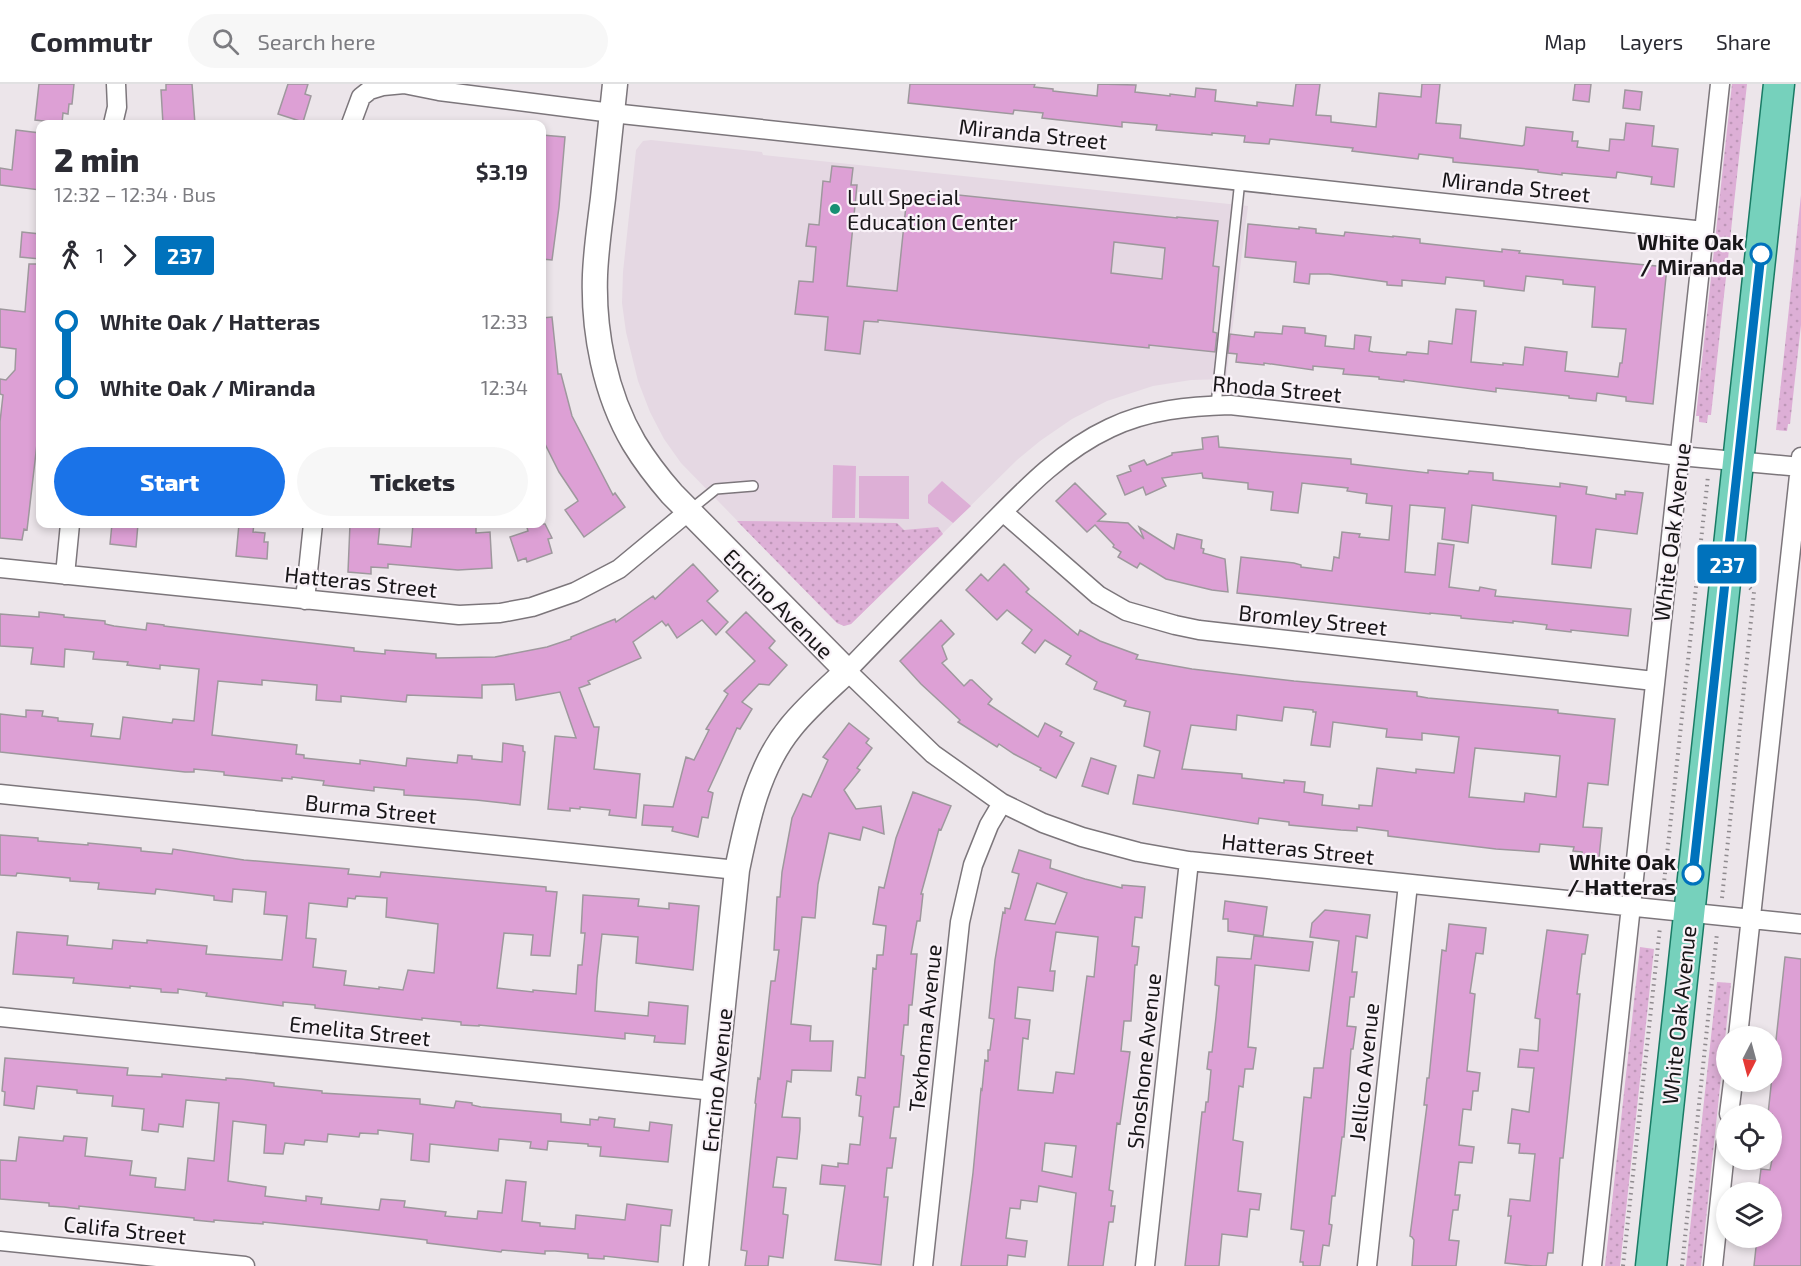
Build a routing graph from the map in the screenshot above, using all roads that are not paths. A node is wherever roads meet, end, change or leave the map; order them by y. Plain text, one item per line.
1 (116, 84) edge
2 (615, 84) edge
3 (1720, 84) edge
4 (1779, 84) edge
5 (612, 113) junction
6 (114, 120) edge
7 (352, 120) edge
8 (1240, 180) junction
9 (1704, 231) junction
10 (1216, 405) junction
11 (1680, 456) junction
12 (1724, 460) junction
13 (1801, 464) edge
14 (753, 486) dead end
15 (688, 511) junction
16 (1003, 512) junction
17 (70, 528) edge
18 (313, 528) edge
19 (0, 568) edge
20 (65, 575) junction
21 (305, 600) junction
22 (847, 670) junction
23 (1654, 681) junction
24 (0, 794) edge
25 (1002, 803) junction
26 (1189, 861) junction
27 (737, 870) junction
28 (1408, 884) junction
29 (1630, 906) junction
30 (1689, 912) junction
31 (1751, 919) junction
32 (1801, 924) edge
33 (0, 1017) edge
34 (1739, 1026) edge
35 (714, 1091) junction
36 (1723, 1170) edge
37 (0, 1241) edge
38 (245, 1266) edge
39 (696, 1266) edge
40 (923, 1266) edge
41 (1145, 1266) edge
42 (1367, 1266) edge
43 (1592, 1266) edge
44 (1651, 1266) edge
45 (1713, 1266) edge

1 - 6 street
2 - 5 street, Encino Avenue
3 - 9 street, White Oak Avenue
4 - 12 main road, White Oak Avenue
5 - 7 street, Miranda Street
5 - 8 street, Miranda Street
5 - 15 street, Encino Avenue
8 - 9 street, Miranda Street
8 - 10 lane
9 - 11 street, White Oak Avenue
10 - 11 street, Rhoda Street
10 - 16 street, Rhoda Street
11 - 12 street, Rhoda Street
11 - 23 street, White Oak Avenue
12 - 13 street, Rhoda Street
12 - 30 main road, White Oak Avenue
13 - 31 street
14 - 15 lane
15 - 21 street, Hatteras Street
15 - 22 street, Encino Avenue
16 - 22 street, Rhoda Street
16 - 23 street, Bromley Street
17 - 20 street
18 - 21 street
19 - 20 street, Hatteras Street
20 - 21 street, Hatteras Street
22 - 25 street, Hatteras Street
22 - 27 street, Encino Avenue
23 - 29 street, White Oak Avenue
24 - 27 street, Burma Street
25 - 26 street, Hatteras Street
25 - 40 street, Texhoma Avenue
26 - 28 street, Hatteras Street
26 - 41 street, Shoshone Avenue
27 - 35 street, Encino Avenue
28 - 29 street, Hatteras Street
28 - 42 street, Jellico Avenue
29 - 30 street, Hatteras Street
29 - 43 street, White Oak Avenue
30 - 31 street, Hatteras Street
30 - 44 main road, White Oak Avenue
31 - 32 street, Hatteras Street
31 - 34 street
33 - 35 street, Emelita Street
35 - 39 street, Encino Avenue
36 - 45 street
37 - 38 street, Califa Street

